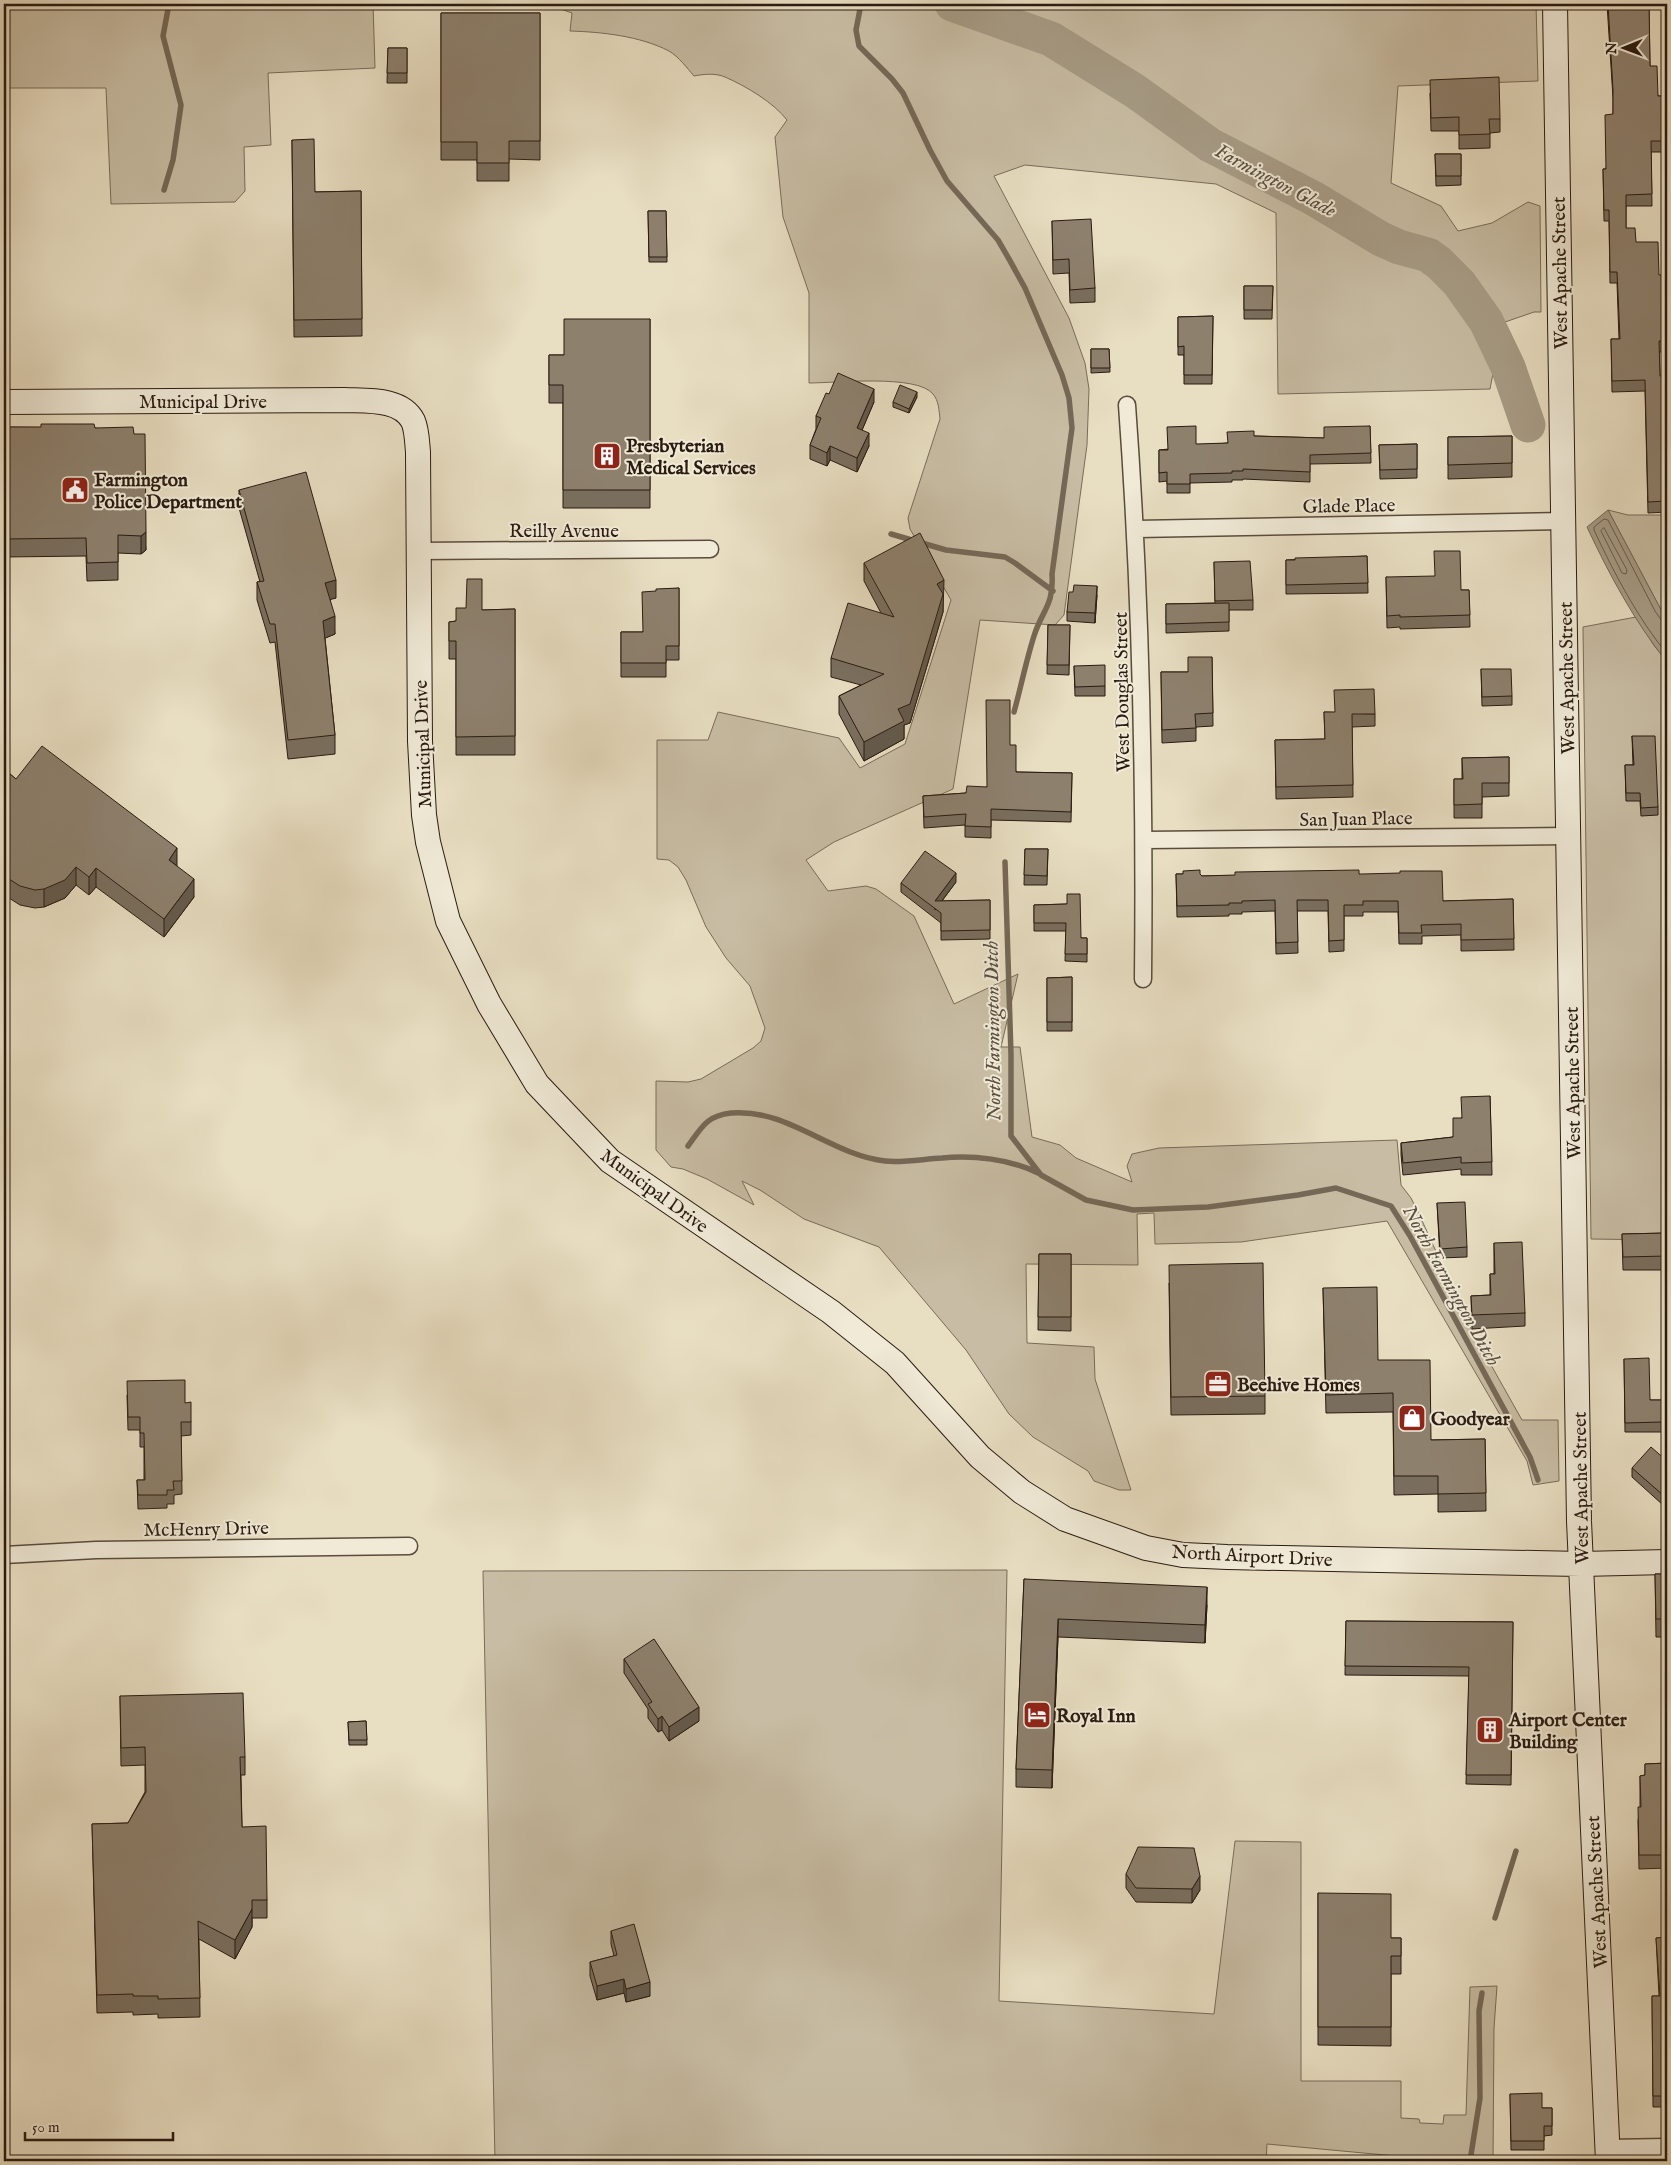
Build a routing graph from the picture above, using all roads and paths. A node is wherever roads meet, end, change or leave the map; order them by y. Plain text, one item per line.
1 (1555, 4) edge
2 (4, 402) edge
3 (1128, 405) dead end
4 (1563, 521) junction
5 (1136, 529) junction
6 (710, 549) dead end
7 (419, 551) junction
8 (1568, 836) junction
9 (1145, 840) junction
10 (1143, 979) dead end
11 (831, 1312) joint
12 (409, 1546) dead end
13 (4, 1555) edge
14 (1667, 1562) edge
15 (1581, 1564) junction
16 (1667, 2147) edge
17 (1608, 2155) edge

1 - 4 main road, West Apache Street
2 - 7 main road, Municipal Drive
3 - 5 street, West Douglas Street
4 - 5 street, Glade Place
4 - 8 main road, West Apache Street
5 - 9 street, West Douglas Street
6 - 7 street, Reilly Avenue
7 - 11 main road, Municipal Drive
8 - 9 street, San Juan Place
8 - 15 main road, West Apache Street
9 - 10 street, West Douglas Street
11 - 15 main road, North Airport Drive
12 - 13 street, McHenry Drive
14 - 15 main road, North Airport Drive
15 - 17 main road, West Apache Street
16 - 17 street

